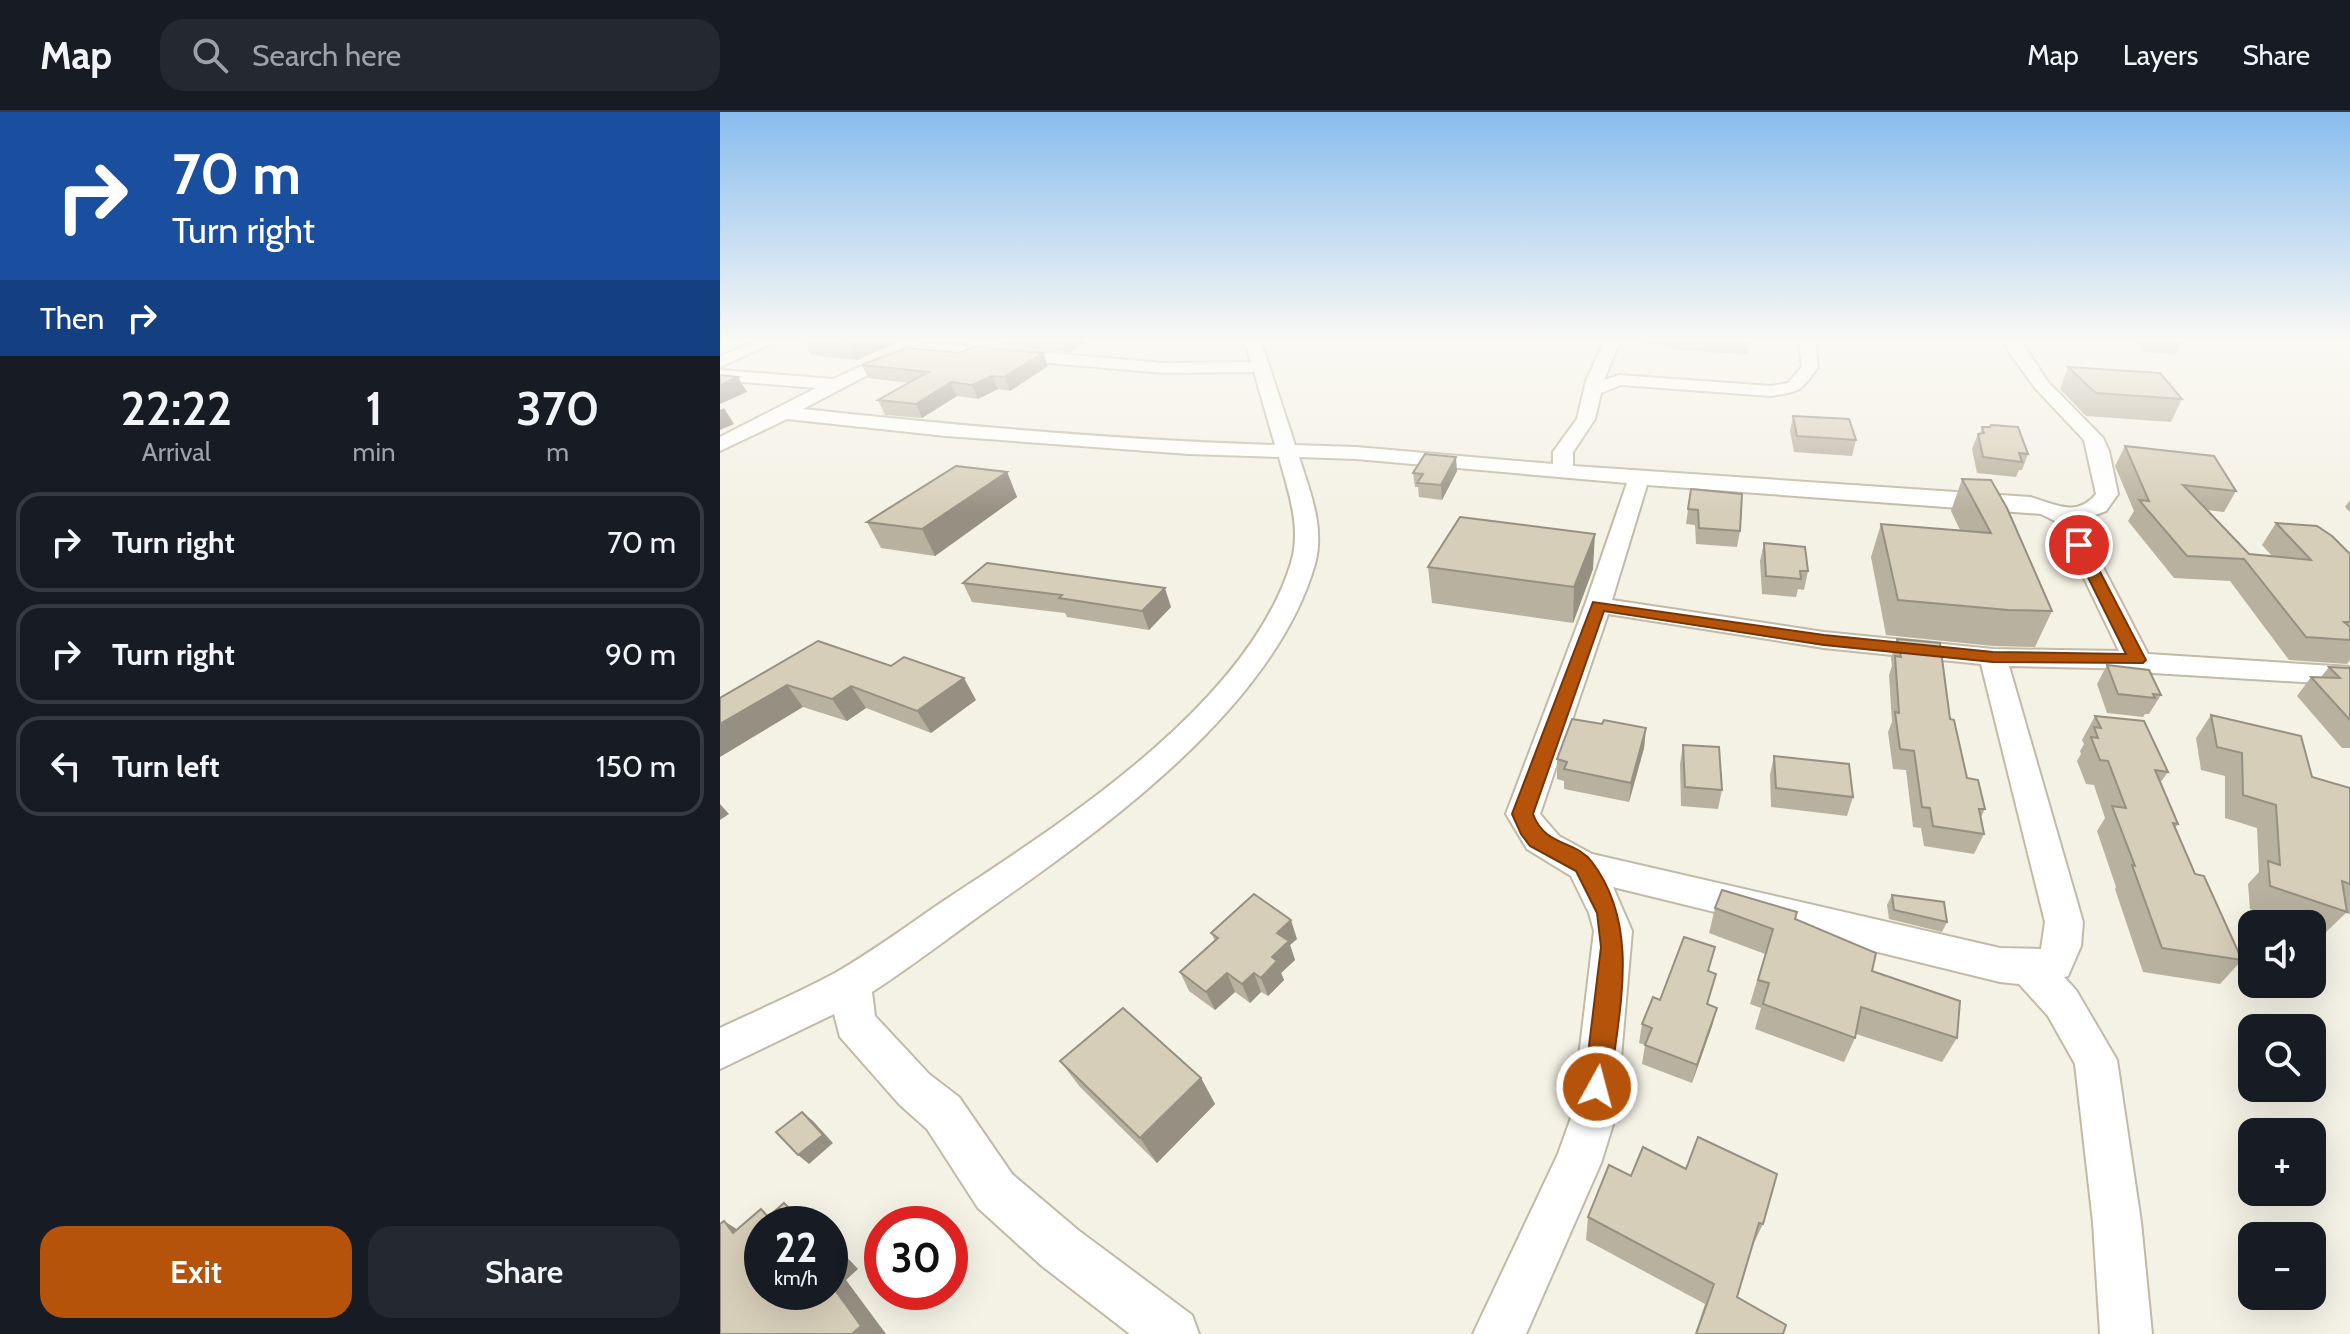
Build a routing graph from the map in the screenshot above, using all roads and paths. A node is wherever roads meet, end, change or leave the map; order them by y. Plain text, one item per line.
1 (811, 398) edge
2 (1271, 398) edge
3 (1592, 398) edge
4 (2055, 398) edge
5 (784, 413) junction
6 (720, 445) edge
7 (1288, 450) junction
8 (1563, 470) junction
9 (1639, 478) junction
10 (2066, 518) junction
11 (1598, 605) junction
12 (1993, 657) junction
13 (2137, 660) junction
14 (2350, 676) edge
15 (1584, 866) junction
16 (2029, 968) junction
17 (851, 984) junction
18 (720, 1049) edge
19 (1173, 1334) edge
20 (1499, 1334) edge
21 (2126, 1334) edge

1 - 5 street
2 - 7 street
3 - 8 street
4 - 10 street
5 - 6 street
5 - 7 street
7 - 8 street
7 - 17 street
8 - 9 street
9 - 10 street
9 - 11 street
10 - 13 street
11 - 12 street
11 - 15 street
12 - 13 street
12 - 16 street
13 - 14 street
15 - 16 street
15 - 20 street
16 - 21 street
17 - 18 street
17 - 19 street

